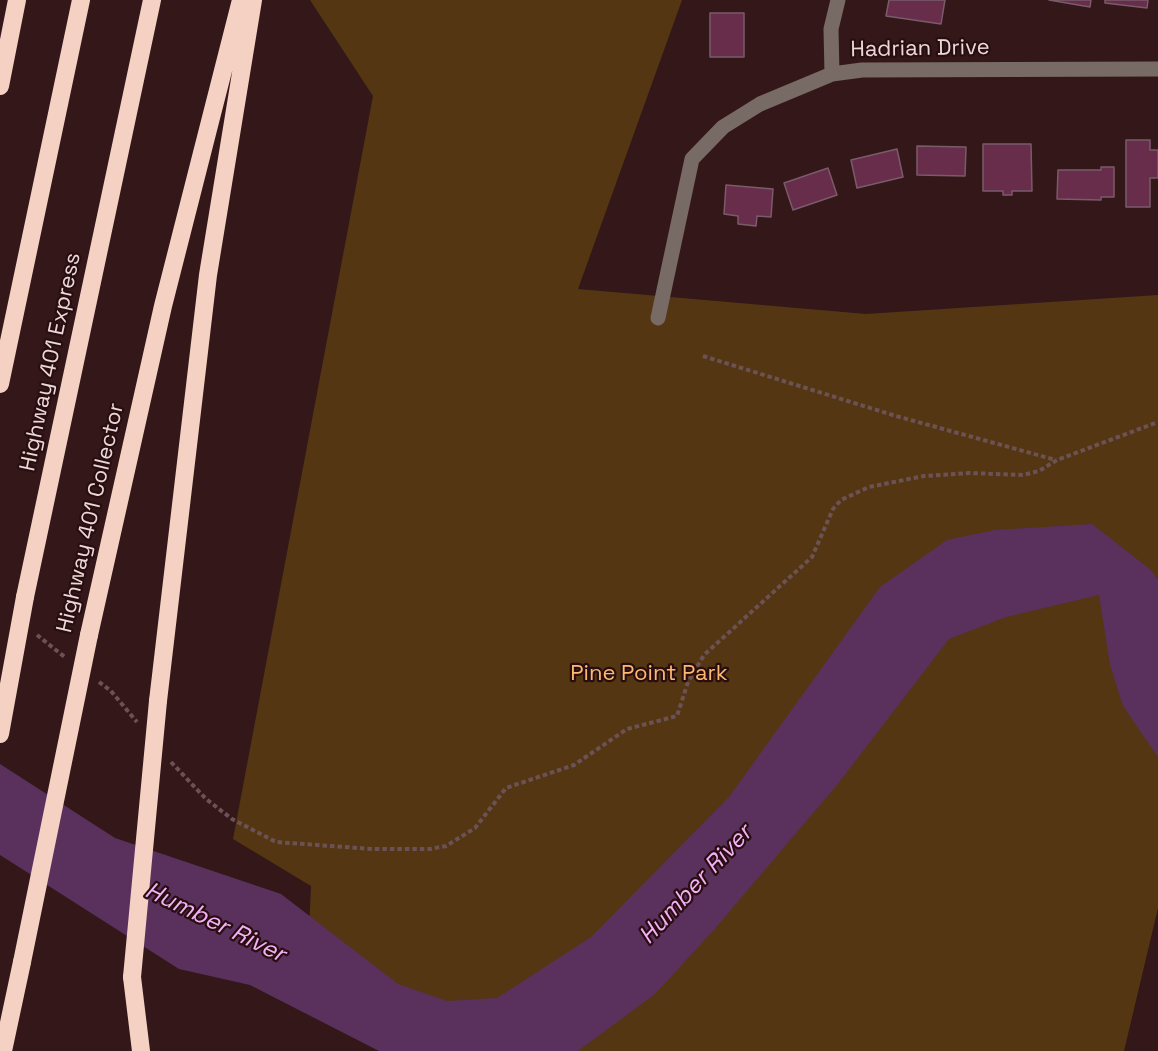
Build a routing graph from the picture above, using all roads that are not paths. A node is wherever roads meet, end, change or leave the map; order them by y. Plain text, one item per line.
1 (17, 0) edge
2 (81, 0) edge
3 (152, 0) edge
4 (241, 0) edge
5 (253, 0) edge
6 (838, 0) edge
7 (1158, 69) edge
8 (832, 74) junction
9 (0, 86) edge
10 (658, 318) dead end
11 (0, 384) edge
12 (0, 734) edge
13 (3, 1051) edge
14 (141, 1051) edge

1 - 9 highway
2 - 11 highway, Highway 401 Express
3 - 12 highway, Highway 401 Express, bridge
4 - 13 highway, Highway 401 Collector, bridge
5 - 14 highway, bridge
6 - 8 street
7 - 8 street, Hadrian Drive
8 - 10 street, Hadrian Drive

